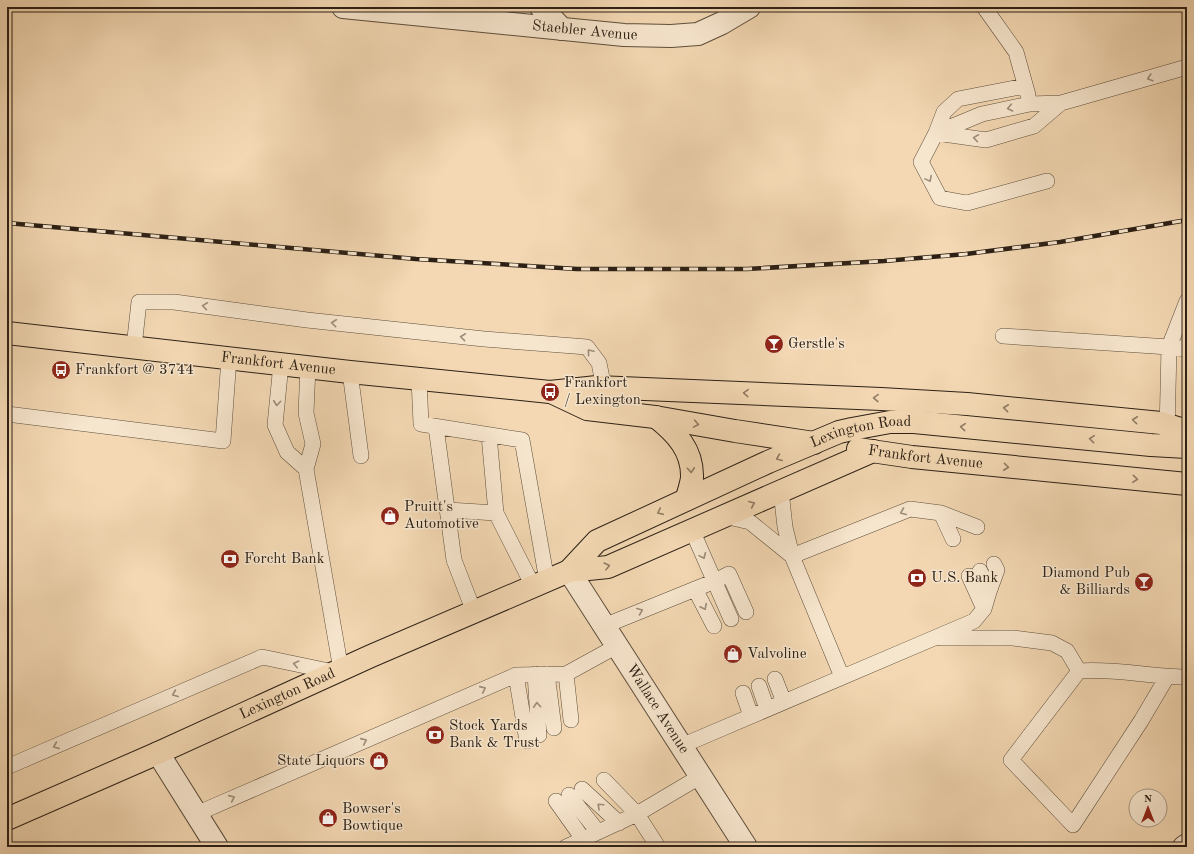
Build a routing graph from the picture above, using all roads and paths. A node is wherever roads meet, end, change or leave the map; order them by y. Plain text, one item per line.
1 (343, 7) edge
2 (541, 7) edge
3 (749, 7) edge
4 (984, 7) edge
5 (455, 12) edge
6 (562, 29) junction
7 (1187, 67) edge
8 (1025, 86) junction
9 (1061, 103) junction
10 (1030, 104) junction
11 (936, 133) junction
12 (1047, 181) dead end
13 (1187, 301) edge
14 (7, 333) edge
15 (1002, 336) dead end
16 (134, 348) junction
17 (1169, 348) junction
18 (1187, 349) edge
19 (229, 358) junction
20 (281, 364) junction
21 (308, 367) junction
22 (350, 372) junction
23 (419, 379) junction
24 (604, 388) junction
25 (550, 392) junction
26 (7, 414) edge
27 (655, 417) junction
28 (436, 427) junction
29 (489, 435) junction
30 (1177, 437) edge
31 (814, 443) junction
32 (873, 451) junction
33 (361, 456) dead end
34 (306, 469) junction
35 (1187, 484) edge
36 (781, 491) junction
37 (687, 499) junction
38 (448, 510) junction
39 (496, 513) junction
40 (941, 513) junction
41 (724, 516) junction
42 (692, 530) junction
43 (792, 556) junction
44 (994, 564) dead end
45 (569, 571) junction
46 (715, 581) junction
47 (540, 584) junction
48 (695, 589) junction
49 (989, 592) junction
50 (984, 609) junction
51 (474, 612) junction
52 (746, 612) dead end
53 (731, 619) dead end
54 (604, 626) junction
55 (714, 626) dead end
56 (934, 638) junction
57 (617, 646) junction
58 (338, 671) junction
59 (1079, 671) junction
60 (541, 674) junction
61 (566, 674) junction
62 (516, 675) junction
63 (842, 677) junction
64 (1167, 677) junction
65 (1187, 677) edge
66 (775, 679) dead end
67 (759, 686) dead end
68 (743, 692) dead end
69 (784, 702) junction
70 (768, 709) junction
71 (751, 716) junction
72 (571, 720) dead end
73 (554, 728) dead end
74 (681, 746) junction
75 (158, 753) junction
76 (7, 768) edge
77 (700, 776) junction
78 (604, 780) dead end
79 (569, 795) junction
80 (196, 814) junction
81 (637, 814) junction
82 (7, 819) edge
83 (619, 823) junction
84 (598, 832) junction
85 (583, 839) junction
86 (1187, 845) edge
87 (217, 847) edge
88 (566, 847) edge
89 (658, 847) edge
90 (746, 847) edge
91 (1184, 847) edge

1 - 5 street, Staebler Avenue
2 - 6 street
3 - 6 street, Staebler Avenue
4 - 8 lane
5 - 6 street, Staebler Avenue
7 -> 9 lane
8 - 10 lane
8 - 11 lane
9 - 10 lane
9 -> 11 lane
10 -> 11 lane
11 -> 12 lane
13 - 17 lane
14 - 16 main road, Frankfort Avenue
15 - 17 lane
16 - 19 main road, Frankfort Avenue
24 -> 16 lane
17 - 18 lane
17 - 30 lane
19 - 20 main road, Frankfort Avenue
19 - 26 lane
20 - 21 main road, Frankfort Avenue
20 -> 34 lane
21 - 22 main road, Frankfort Avenue
21 - 34 lane
22 - 23 main road, Frankfort Avenue
22 - 33 lane
23 - 25 main road, Frankfort Avenue
23 - 28 lane
24 - 25 main road, Frankfort Avenue
30 -> 24 main road, Frankfort Avenue
25 - 27 main road, Frankfort Avenue
27 -> 31 main road, Frankfort Avenue
27 -> 37 main road
28 - 29 lane
28 - 38 lane
29 - 39 lane
29 - 47 lane
30 -> 31 main road, Lexington Road
31 - 32 main road, Frankfort Avenue
31 -> 37 main road, Lexington Road
32 -> 35 main road, Frankfort Avenue
32 - 36 main road, Lexington Road
34 - 58 lane
41 -> 36 main road, Lexington Road
36 - 43 lane
37 -> 45 main road, Lexington Road
38 - 39 lane
38 - 51 lane
39 - 47 lane
40 - 40 lane
40 -> 43 lane
41 - 42 main road, Lexington Road
41 - 43 lane
45 -> 42 main road, Lexington Road
42 -> 46 lane
43 - 63 lane
44 - 49 lane
45 - 47 main road, Lexington Road
45 - 54 street, Wallace Avenue
46 - 48 lane
46 - 52 lane
46 - 53 lane
47 - 51 main road, Lexington Road
54 -> 48 lane
48 -> 55 lane
49 - 50 lane
49 - 50 lane
50 - 56 lane
51 - 58 main road, Lexington Road
54 - 57 street, Wallace Avenue
56 - 59 lane
56 - 63 lane
57 - 61 lane
57 - 74 street, Wallace Avenue
58 - 75 main road, Lexington Road
58 -> 76 lane
59 - 64 lane
59 - 64 lane
60 - 61 lane
60 - 62 lane
62 -> 60 lane
60 - 73 lane
61 - 72 lane
80 -> 62 lane
63 - 69 lane
64 - 65 lane
66 - 69 lane
67 - 70 lane
68 - 71 lane
69 - 70 lane
70 - 71 lane
71 - 74 lane
74 - 77 street, Wallace Avenue
75 - 80 street
75 - 82 main road, Lexington Road
77 - 81 lane
77 - 90 street, Wallace Avenue
78 - 81 lane
83 -> 79 lane
79 - 84 lane
79 - 85 lane
80 - 87 street
81 - 83 lane
81 - 89 lane
83 - 84 lane
84 - 85 lane
85 - 88 lane
86 - 91 street

